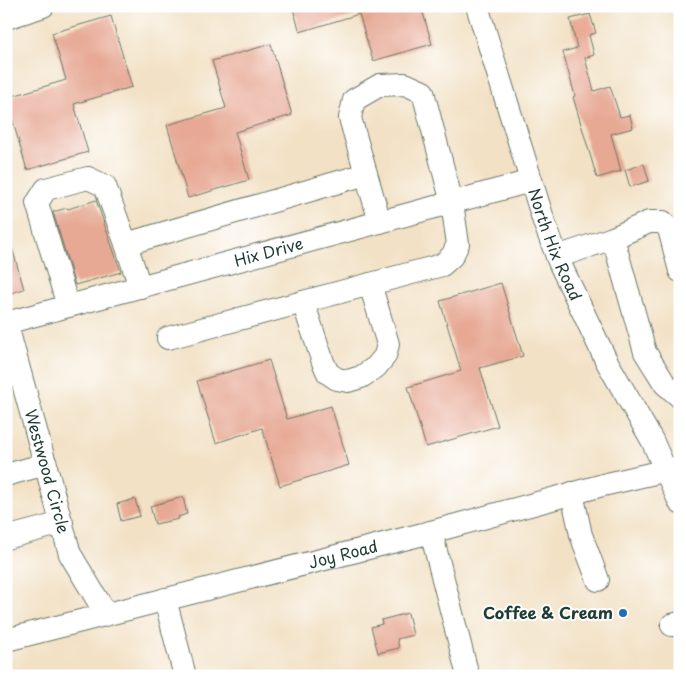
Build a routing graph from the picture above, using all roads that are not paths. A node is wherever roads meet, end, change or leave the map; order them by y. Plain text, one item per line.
1 (43, 6) edge
2 (477, 6) edge
3 (6, 18) edge
4 (366, 174) junction
5 (531, 181) junction
6 (452, 202) junction
7 (380, 222) junction
8 (613, 238) junction
9 (126, 244) junction
10 (558, 257) junction
11 (680, 271) edge
12 (370, 284) junction
13 (140, 287) junction
14 (303, 302) junction
15 (68, 306) junction
16 (6, 322) edge
17 (168, 338) dead end
18 (680, 396) edge
19 (46, 464) junction
20 (672, 468) edge
21 (6, 475) edge
22 (572, 493) junction
23 (680, 503) edge
24 (62, 523) junction
25 (430, 532) junction
26 (6, 538) edge
27 (598, 580) dead end
28 (165, 599) junction
29 (106, 614) junction
30 (6, 640) edge
31 (185, 676) edge
32 (468, 676) edge

1 - 3 street
2 - 5 street, North Hix Road
4 - 6 street
4 - 7 street
4 - 9 street
5 - 6 street, Hix Drive
5 - 10 street, North Hix Road
6 - 7 street, Hix Drive
6 - 12 street
7 - 13 street, Hix Drive
8 - 10 street
8 - 11 street
8 - 18 street
9 - 13 street
9 - 15 street
10 - 20 street, North Hix Road
12 - 14 street
12 - 14 street
13 - 15 street, Hix Drive
14 - 17 street
15 - 16 street, Hix Drive
16 - 19 street, Westwood Circle
19 - 21 street
19 - 24 street, Westwood Circle
20 - 22 street, Joy Road
20 - 23 street, North Hix Road
22 - 25 street, Joy Road
22 - 27 street
24 - 26 street
24 - 29 street, Westwood Circle
25 - 28 street, Joy Road
25 - 32 street
28 - 29 street, Joy Road
28 - 31 street
29 - 30 street, Joy Road

